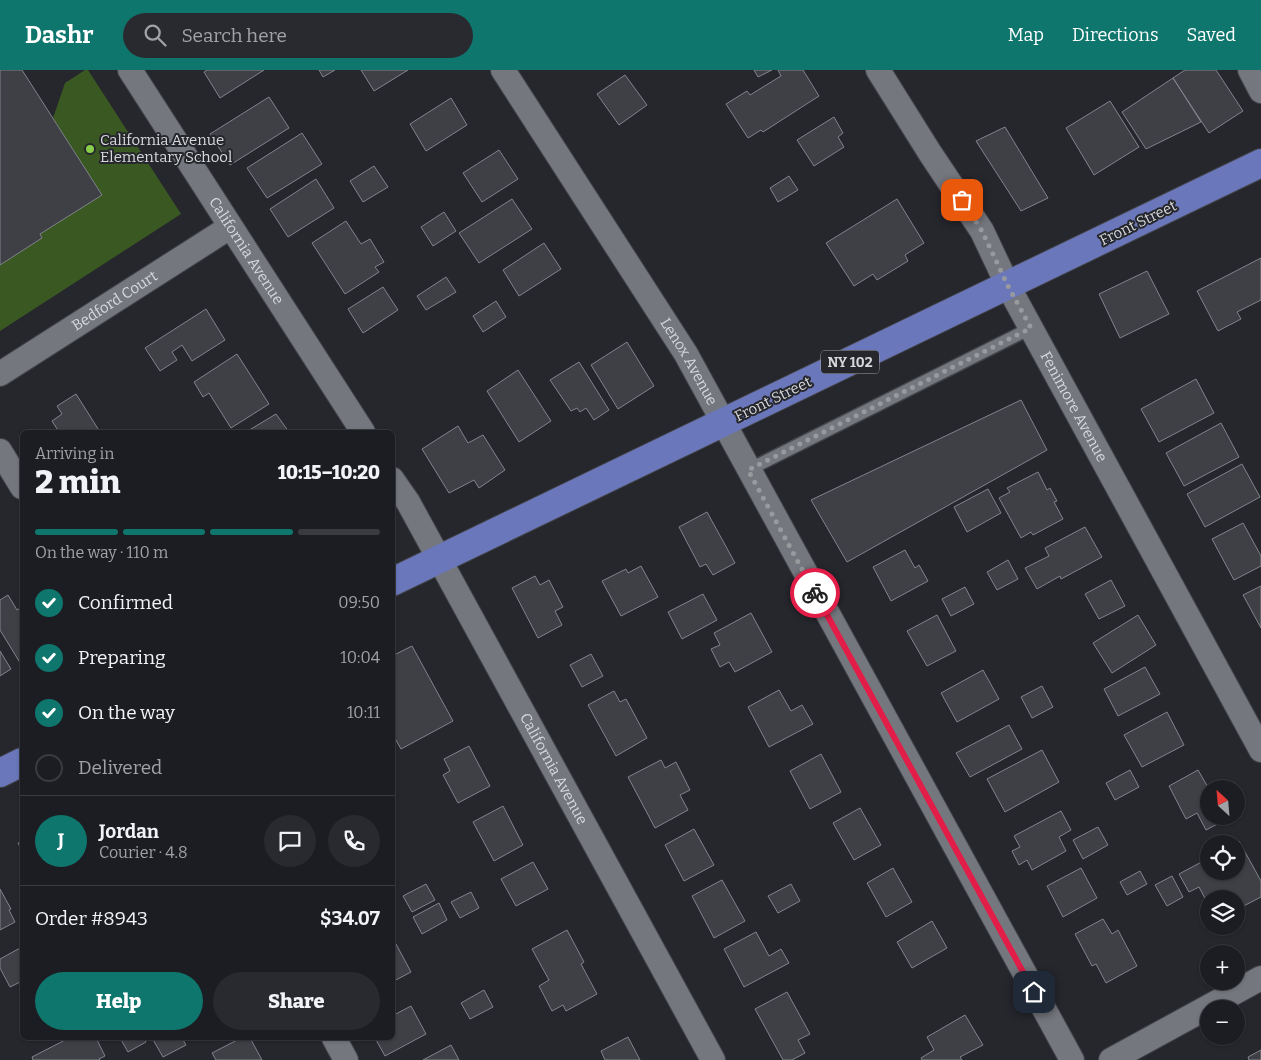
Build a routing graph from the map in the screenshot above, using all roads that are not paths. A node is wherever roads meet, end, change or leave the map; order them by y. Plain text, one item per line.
1 (130, 70) edge
2 (504, 70) edge
3 (878, 70) edge
4 (1250, 70) edge
5 (1261, 91) edge
6 (1261, 163) edge
7 (230, 228) junction
8 (1008, 286) junction
9 (1031, 328) junction
10 (0, 374) edge
11 (722, 423) junction
12 (362, 430) edge
13 (0, 451) edge
14 (748, 470) junction
15 (395, 483) edge
16 (20, 484) edge
17 (438, 560) junction
18 (395, 581) edge
19 (1261, 750) edge
20 (20, 763) edge
21 (0, 773) edge
22 (1261, 978) edge
23 (335, 1040) edge
24 (346, 1060) edge
25 (713, 1060) edge
26 (1072, 1060) edge
27 (1111, 1060) edge

1 - 7 street, California Avenue
2 - 11 street, Lenox Avenue
3 - 8 street, Fenimore Avenue
4 - 5 street
6 - 8 main road, Front Street / NY 102
7 - 10 street, Bedford Court
7 - 12 street, California Avenue
8 - 9 street, Fenimore Avenue
8 - 11 main road, Front Street / NY 102
9 - 14 lane
9 - 19 street, Fenimore Avenue
11 - 14 street, Lenox Avenue
11 - 17 main road, Front Street / NY 102
13 - 16 street
14 - 26 street, Lenox Avenue
15 - 17 street, California Avenue
17 - 18 main road, Front Street / NY 102
17 - 25 street, California Avenue
20 - 21 main road
22 - 27 street
23 - 24 street

